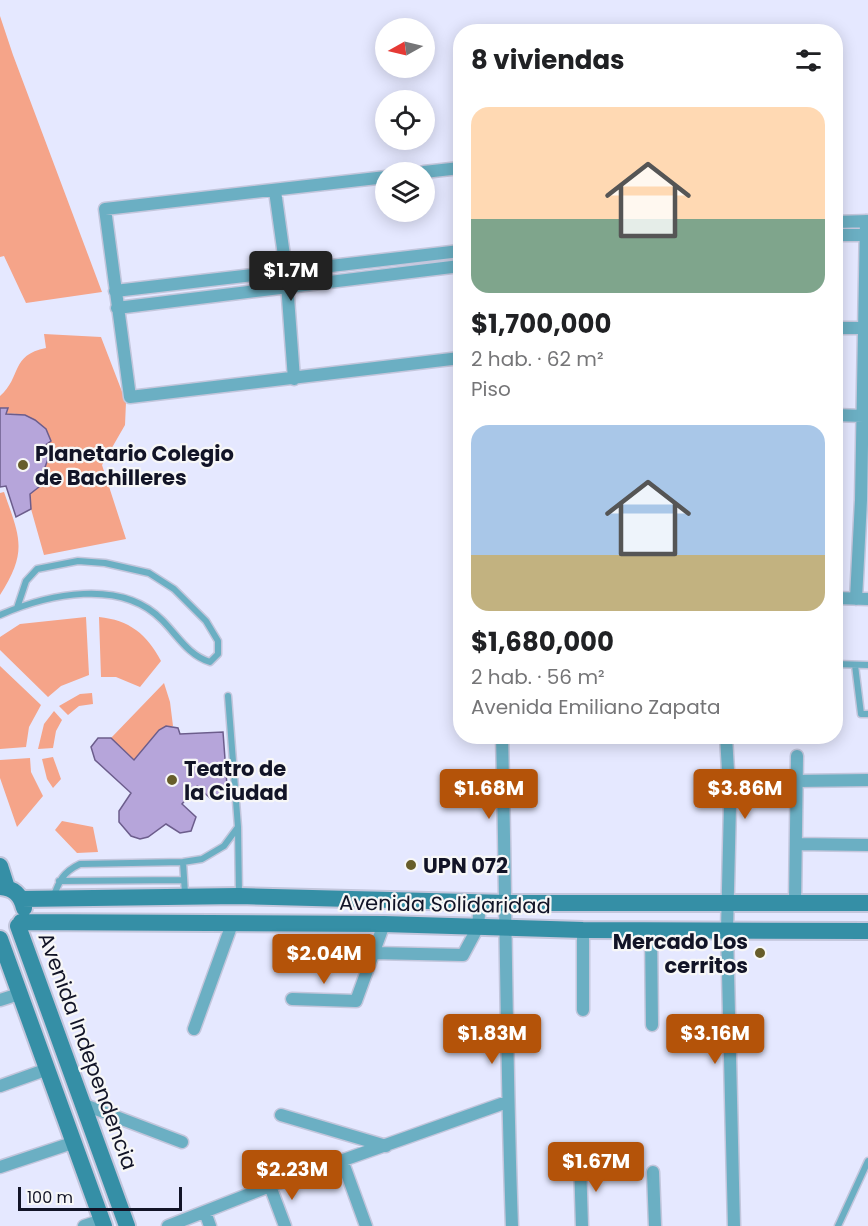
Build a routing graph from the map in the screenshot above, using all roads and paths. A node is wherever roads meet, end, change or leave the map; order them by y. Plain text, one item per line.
1 (453, 169) edge
2 (435, 171) edge
3 (375, 178) edge
4 (275, 191) junction
5 (867, 221) edge
6 (843, 222) edge
7 (843, 235) edge
8 (866, 235) edge
9 (453, 251) edge
10 (453, 267) edge
11 (286, 270) junction
12 (288, 287) junction
13 (115, 291) junction
14 (117, 308) junction
15 (843, 328) edge
16 (863, 328) junction
17 (453, 359) edge
18 (294, 379) junction
19 (843, 415) edge
20 (862, 416) junction
21 (843, 598) edge
22 (862, 599) edge
23 (17, 608) junction
24 (0, 615) edge
25 (843, 664) edge
26 (855, 665) junction
27 (868, 665) edge
28 (228, 696) dead end
29 (868, 714) edge
30 (502, 744) edge
31 (726, 744) edge
32 (797, 756) dead end
33 (868, 780) edge
34 (798, 781) junction
35 (238, 827) junction
36 (797, 844) junction
37 (868, 845) edge
38 (183, 862) junction
39 (0, 866) edge
40 (59, 881) junction
41 (3, 887) edge
42 (184, 888) junction
43 (239, 896) junction
44 (263, 896) junction
45 (53, 898) junction
46 (21, 899) junction
47 (480, 902) junction
48 (795, 902) junction
49 (507, 903) junction
50 (728, 903) junction
51 (868, 903) edge
52 (20, 924) junction
53 (232, 924) junction
54 (264, 924) junction
55 (384, 924) junction
56 (478, 927) junction
57 (507, 928) junction
58 (583, 930) junction
59 (651, 930) junction
60 (727, 930) junction
61 (868, 931) edge
62 (0, 933) edge
63 (0, 939) edge
64 (374, 953) junction
65 (19, 994) junction
66 (0, 999) edge
67 (292, 999) dead end
68 (583, 1010) dead end
69 (652, 1025) dead end
70 (194, 1029) dead end
71 (45, 1070) junction
72 (0, 1086) edge
73 (507, 1102) junction
74 (85, 1105) junction
75 (281, 1115) dead end
76 (182, 1142) dead end
77 (72, 1143) junction
78 (386, 1146) junction
79 (342, 1160) junction
80 (868, 1161) edge
81 (580, 1162) dead end
82 (0, 1167) edge
83 (653, 1172) dead end
84 (110, 1177) junction
85 (88, 1186) junction
86 (270, 1186) junction
87 (204, 1212) junction
88 (103, 1223) edge
89 (84, 1226) edge
90 (128, 1226) edge
91 (168, 1226) edge
92 (210, 1226) edge
93 (285, 1226) edge
94 (366, 1226) edge
95 (512, 1226) edge
96 (582, 1226) edge
97 (655, 1226) edge
98 (734, 1226) edge
99 (838, 1226) edge

1 - 2 street
3 - 4 street
4 - 11 street
4 - 13 street
5 - 6 street
5 - 8 street
7 - 8 street
8 - 16 street
9 - 11 street
10 - 12 street
11 - 12 street
11 - 13 street
12 - 14 street
12 - 18 street
13 - 14 street
14 - 18 street
15 - 16 street
16 - 20 street
17 - 18 street
19 - 20 street
20 - 22 street
21 - 22 street
23 - 23 lane
23 - 24 lane
25 - 26 lane
26 - 27 lane
26 - 29 lane
28 - 35 lane
30 - 49 street
31 - 50 street
32 - 34 street
33 - 34 street
34 - 36 street
35 - 38 lane
35 - 43 lane
36 - 37 street
36 - 48 street
38 - 40 lane
38 - 42 lane
39 - 41 main road
40 - 42 lane
40 - 45 lane
41 - 46 main road
42 - 43 main road, Avenida Solidaridad
42 - 45 main road, Avenida Solidaridad
43 - 44 main road, Avenida Solidaridad
44 - 47 main road, Avenida Solidaridad
44 - 54 main road
45 - 46 main road, Avenida Solidaridad
46 - 52 main road
47 - 49 main road, Avenida Solidaridad
47 - 56 street
48 - 50 main road, Avenida Solidaridad
48 - 51 main road, Avenida Solidaridad
49 - 50 main road, Avenida Solidaridad
49 - 57 street
50 - 60 street
52 - 53 main road, Avenida Solidaridad
52 - 62 main road
52 - 74 main road, Avenida Independencia
53 - 54 main road, Avenida Solidaridad
53 - 70 street
54 - 55 main road, Avenida Solidaridad
55 - 56 main road, Avenida Solidaridad
55 - 64 street
56 - 57 main road, Avenida Solidaridad
56 - 64 street
57 - 58 main road, Avenida Solidaridad
57 - 73 street
58 - 59 main road, Avenida Solidaridad
58 - 68 street
59 - 60 main road, Avenida Solidaridad
59 - 69 street
60 - 61 main road, Avenida Solidaridad
60 - 98 street
63 - 65 main road
64 - 67 street
65 - 66 street
65 - 71 main road
71 - 72 street
71 - 77 main road
73 - 78 street
73 - 95 street
74 - 76 street
74 - 84 main road, Avenida Independencia
75 - 78 street
77 - 82 street
77 - 85 main road
78 - 79 street
79 - 86 street
79 - 94 street
80 - 99 lane
81 - 96 street
83 - 97 street
84 - 85 main road
84 - 90 main road, Avenida Independencia
85 - 88 main road
86 - 87 street
86 - 93 street
87 - 91 street
87 - 92 street
88 - 89 street

